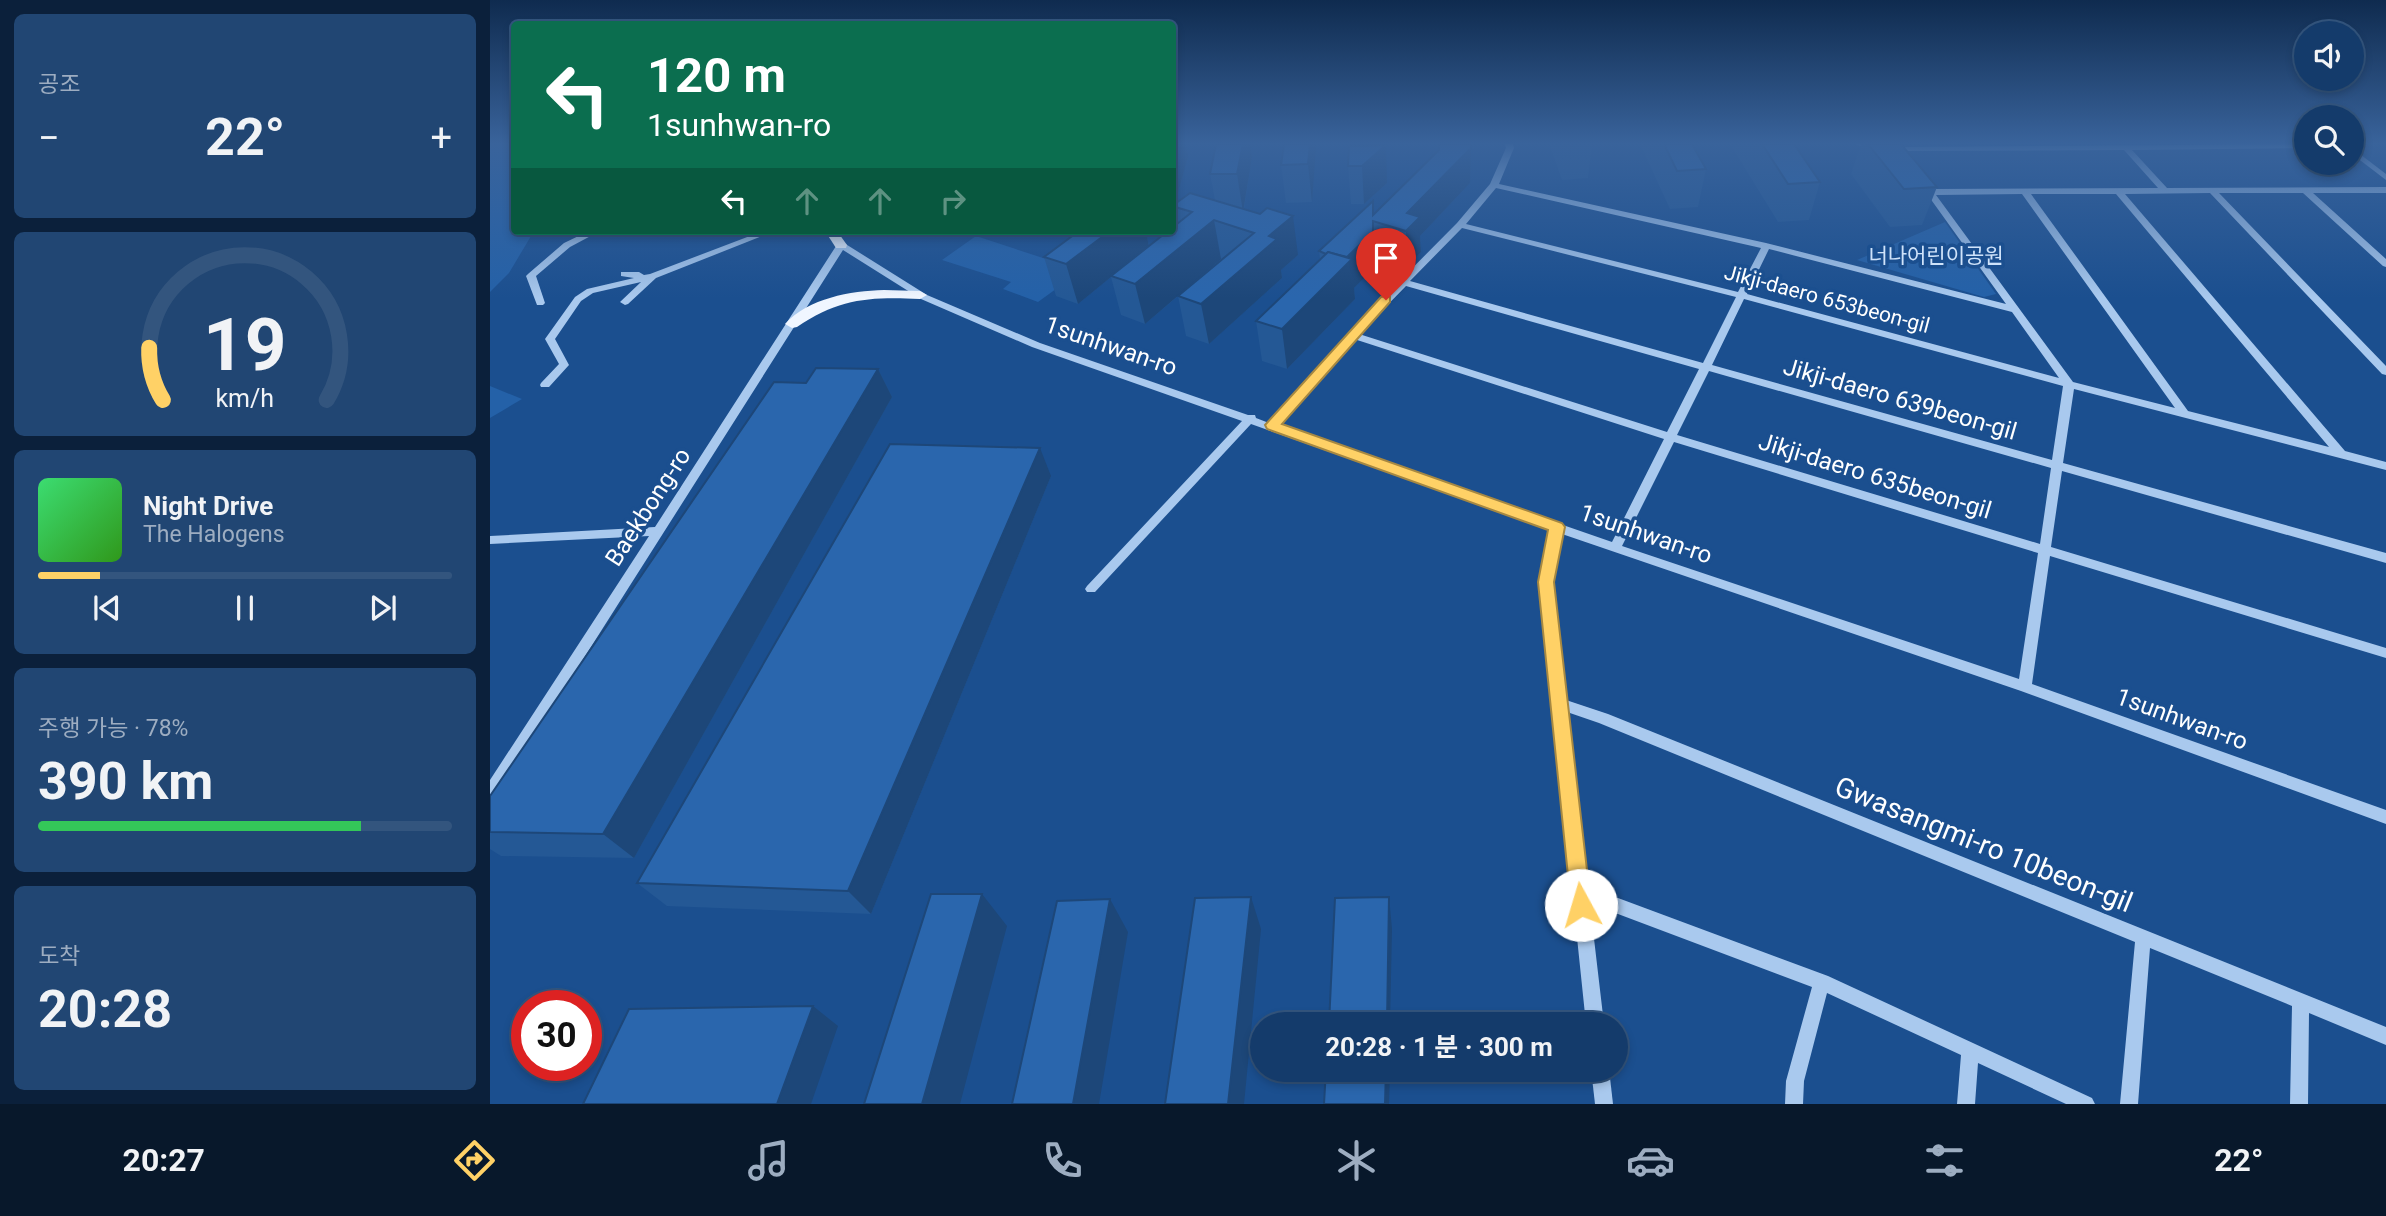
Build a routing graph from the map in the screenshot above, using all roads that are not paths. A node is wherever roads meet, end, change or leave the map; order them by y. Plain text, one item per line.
1 (1485, 196) edge
2 (1541, 196) edge
3 (1933, 196) edge
4 (2027, 196) edge
5 (2122, 196) edge
6 (2216, 196) edge
7 (2311, 196) edge
8 (1460, 225) junction
9 (588, 235) edge
10 (761, 235) edge
11 (834, 235) edge
12 (841, 244) junction
13 (1766, 246) junction
14 (2386, 264) edge
15 (624, 274) dead end
16 (653, 276) junction
17 (638, 280) junction
18 (1403, 282) junction
19 (920, 295) junction
20 (1741, 295) junction
21 (2099, 295) joint
22 (625, 302) dead end
23 (540, 303) dead end
24 (2017, 310) junction
25 (792, 324) junction
26 (1352, 335) junction
27 (1706, 366) junction
28 (2386, 372) edge
29 (2069, 384) junction
30 (545, 385) dead end
31 (2184, 413) junction
32 (1251, 418) junction
33 (1272, 425) junction
34 (1670, 437) junction
35 (2340, 453) junction
36 (2060, 466) junction
37 (2386, 466) edge
38 (1557, 527) junction
39 (658, 531) junction
40 (490, 540) edge
41 (1615, 548) junction
42 (2045, 548) junction
43 (2386, 558) edge
44 (1091, 589) dead end
45 (2386, 653) edge
46 (2025, 687) junction
47 (1561, 704) junction
48 (490, 793) edge
49 (2386, 817) edge
50 (1581, 905) junction
51 (2143, 938) junction
52 (1822, 982) junction
53 (2301, 1002) junction
54 (1594, 1012) edge
55 (2386, 1036) edge
56 (1970, 1051) junction
57 (1601, 1082) edge
58 (1604, 1104) edge
59 (1794, 1104) edge
60 (1966, 1104) edge
61 (2086, 1104) edge
62 (2129, 1104) edge
63 (2299, 1104) edge

1 - 8 street
2 - 13 street
3 - 24 street
4 - 21 street
5 - 35 street
6 - 28 street
7 - 14 street
8 - 18 street
8 - 20 street, Jikji-daero 653beon-gil
9 - 23 street
10 - 16 street
11 - 12 main road, 1sunhwan-ro
12 - 19 street, 1sunhwan-ro
12 - 25 street, Baekbong-ro
13 - 20 street
13 - 24 street
15 - 17 street
16 - 17 street
16 - 22 street
17 - 30 street
18 - 26 street
18 - 27 street, Jikji-daero 639beon-gil
19 - 25 main road
19 - 32 street, 1sunhwan-ro
20 - 27 street
20 - 29 street, Jikji-daero 653beon-gil
21 - 31 street
24 - 29 street
25 - 39 street, Baekbong-ro
26 - 33 street
26 - 34 street, Jikji-daero 635beon-gil
27 - 34 street
27 - 36 street, Jikji-daero 639beon-gil
29 - 31 street, Jikji-daero 653beon-gil
29 - 36 street
31 - 35 street, Jikji-daero 653beon-gil
32 - 33 street, 1sunhwan-ro
32 - 44 street
33 - 38 street, 1sunhwan-ro
34 - 41 street
34 - 42 street, Jikji-daero 635beon-gil
35 - 37 street, Jikji-daero 653beon-gil
36 - 42 street
36 - 43 street, Jikji-daero 639beon-gil
38 - 41 street, 1sunhwan-ro
38 - 47 street
39 - 40 street
39 - 48 street, Baekbong-ro
41 - 46 street, 1sunhwan-ro
42 - 45 street, Jikji-daero 635beon-gil
42 - 46 street
46 - 49 street, 1sunhwan-ro
47 - 50 street
47 - 51 street, Gwasangmi-ro 10beon-gil
50 - 52 street
50 - 54 street
51 - 53 street, Gwasangmi-ro 10beon-gil
51 - 62 street
52 - 56 street
52 - 59 street
53 - 55 street, Gwasangmi-ro 10beon-gil
53 - 63 street
56 - 60 street
56 - 61 street
57 - 58 street

